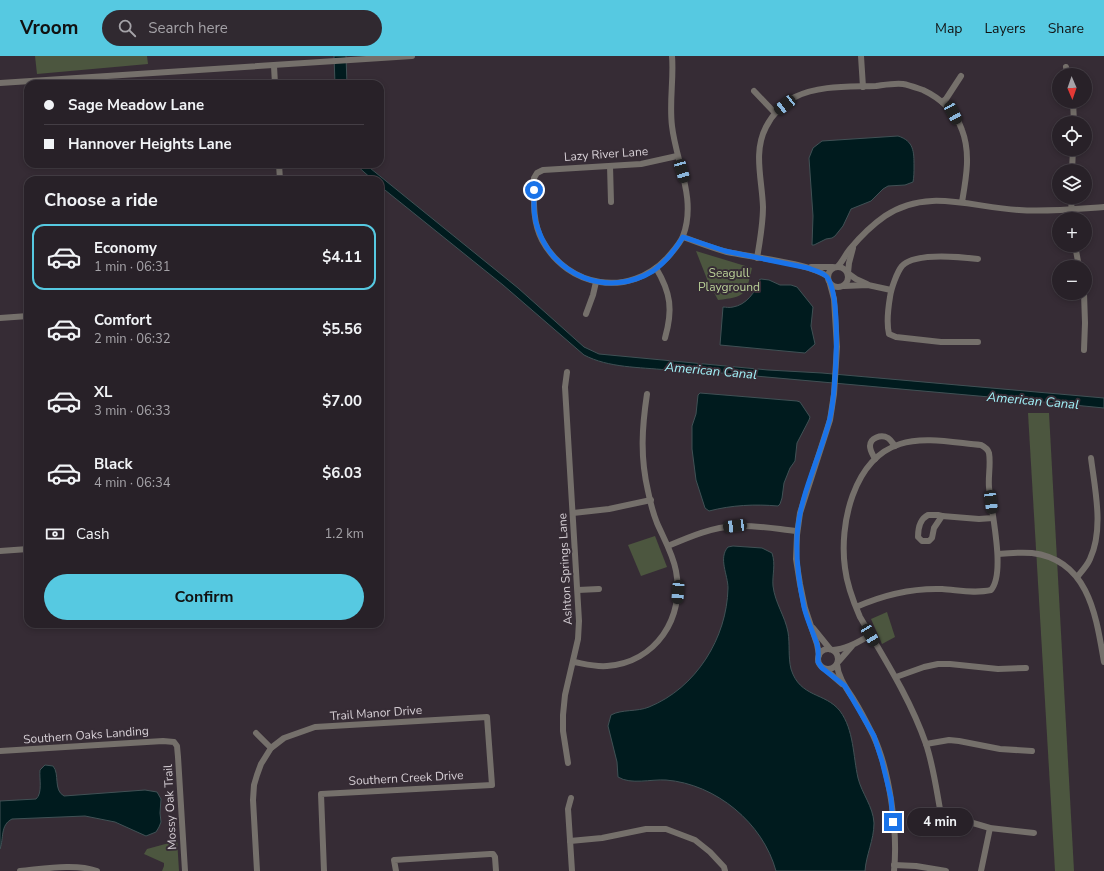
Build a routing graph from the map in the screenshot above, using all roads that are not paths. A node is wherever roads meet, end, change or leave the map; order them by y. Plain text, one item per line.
1 (412, 56) edge
2 (672, 56) edge
3 (861, 56) edge
4 (274, 66) junction
5 (961, 76) dead end
6 (48, 80) edge
7 (275, 80) edge
8 (24, 82) edge
9 (0, 83) edge
10 (863, 86) junction
11 (754, 91) dead end
12 (942, 102) junction
13 (775, 112) junction
14 (677, 156) junction
15 (610, 166) junction
16 (611, 202) dead end
17 (962, 202) junction
18 (1072, 204) edge
19 (1104, 207) edge
20 (1072, 209) junction
21 (683, 237) junction
22 (855, 245) junction
23 (757, 258) junction
24 (978, 259) dead end
25 (836, 267) junction
26 (656, 268) junction
27 (808, 268) junction
28 (848, 273) junction
29 (829, 280) junction
30 (596, 282) junction
31 (868, 285) junction
32 (842, 286) junction
33 (890, 290) junction
34 (834, 299) junction
35 (1084, 300) edge
36 (586, 314) dead end
37 (24, 316) edge
38 (0, 318) edge
39 (665, 338) dead end
40 (978, 342) dead end
41 (1084, 350) dead end
42 (567, 372) dead end
43 (647, 394) dead end
44 (895, 446) junction
45 (1091, 458) dead end
46 (875, 459) junction
47 (650, 500) junction
48 (573, 513) junction
49 (942, 516) junction
50 (993, 518) junction
51 (798, 532) junction
52 (668, 546) junction
53 (24, 549) edge
54 (0, 551) edge
55 (998, 554) junction
56 (1077, 576) junction
57 (599, 589) dead end
58 (578, 590) junction
59 (856, 607) junction
60 (811, 626) junction
61 (870, 635) junction
62 (853, 645) junction
63 (832, 650) junction
64 (819, 655) junction
65 (574, 662) junction
66 (1104, 662) edge
67 (838, 663) junction
68 (1026, 668) dead end
69 (826, 669) junction
70 (896, 677) junction
71 (845, 686) junction
72 (256, 733) dead end
73 (174, 742) joint
74 (926, 744) junction
75 (271, 748) junction
76 (0, 751) edge
77 (1032, 751) dead end
78 (568, 763) dead end
79 (492, 785) joint
80 (571, 798) dead end
81 (990, 828) junction
82 (1034, 833) dead end
83 (570, 841) junction
84 (894, 868) edge
85 (20, 871) edge
86 (97, 871) edge
87 (185, 871) edge
88 (257, 871) edge
89 (324, 871) edge
90 (396, 871) edge
91 (496, 871) edge
92 (572, 871) edge
93 (725, 871) edge
94 (946, 871) edge
95 (981, 871) edge

1 - 4 street
2 - 14 street
3 - 10 street
4 - 6 street
4 - 7 street
5 - 12 street
8 - 9 street
10 - 12 street
10 - 13 street
11 - 13 street
12 - 17 street
13 - 23 street
14 - 15 street, Lazy River Lane
14 - 21 street
15 - 16 street
15 - 30 street, Lazy River Lane
17 - 20 street
17 - 22 street
18 - 20 street
19 - 20 street
21 - 23 street
21 - 26 street
22 - 25 street
22 - 28 street
23 - 27 street
24 - 33 street
25 - 27 street
25 - 28 street
25 - 29 street
26 - 30 street
26 - 39 street
27 - 29 street
28 - 31 street
28 - 32 street
29 - 32 street
29 - 34 street
30 - 36 street
31 - 32 street
31 - 33 street
32 - 34 street
33 - 40 street
34 - 51 street
35 - 41 street
37 - 38 street
42 - 48 street, Ashton Springs Lane
43 - 47 street
44 - 46 street
44 - 46 street
44 - 50 street
45 - 56 street
46 - 59 street
47 - 48 street
47 - 52 street
48 - 58 street, Ashton Springs Lane
49 - 49 street
49 - 50 street
50 - 55 street
51 - 52 street
51 - 60 street
52 - 65 street
53 - 54 street
55 - 56 street
55 - 59 street
56 - 66 street
57 - 58 street
58 - 65 street, Ashton Springs Lane
59 - 61 street
60 - 63 street
60 - 64 street
61 - 62 street
61 - 70 street
62 - 63 street
62 - 67 street
63 - 64 street
63 - 67 street
64 - 69 street
65 - 78 street, Ashton Springs Lane
67 - 69 street
67 - 71 street
68 - 70 street
69 - 71 street
70 - 74 street
71 - 84 street
72 - 75 street
73 - 76 street, Southern Oaks Landing
73 - 87 street, Mossy Oak Trail
74 - 77 street
74 - 81 street
75 - 79 street, Trail Manor Drive
75 - 88 street
79 - 89 street, Southern Creek Drive
80 - 83 street
81 - 82 street
81 - 95 street
83 - 92 street
83 - 93 street
84 - 94 street
85 - 86 street
90 - 91 street

